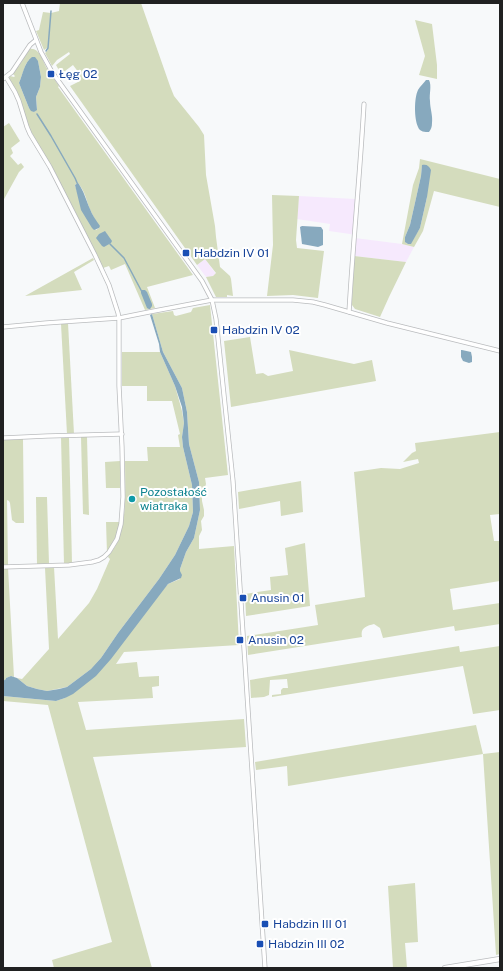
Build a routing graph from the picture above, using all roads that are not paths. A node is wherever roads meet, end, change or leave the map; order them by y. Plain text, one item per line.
1 (22, 3) edge
2 (36, 40) junction
3 (4, 78) edge
4 (364, 104) dead end
5 (212, 300) junction
6 (349, 312) junction
7 (119, 318) junction
8 (3, 327) edge
9 (500, 350) edge
10 (122, 434) junction
11 (3, 438) edge
12 (3, 567) edge
13 (500, 959) edge
14 (265, 968) edge
15 (445, 968) edge

1 - 2 street
2 - 3 street
2 - 5 street
3 - 7 street
4 - 6 street
5 - 6 street
5 - 7 street
5 - 14 street
6 - 9 street
7 - 8 street
7 - 10 street
10 - 11 street
10 - 12 street
13 - 15 street

